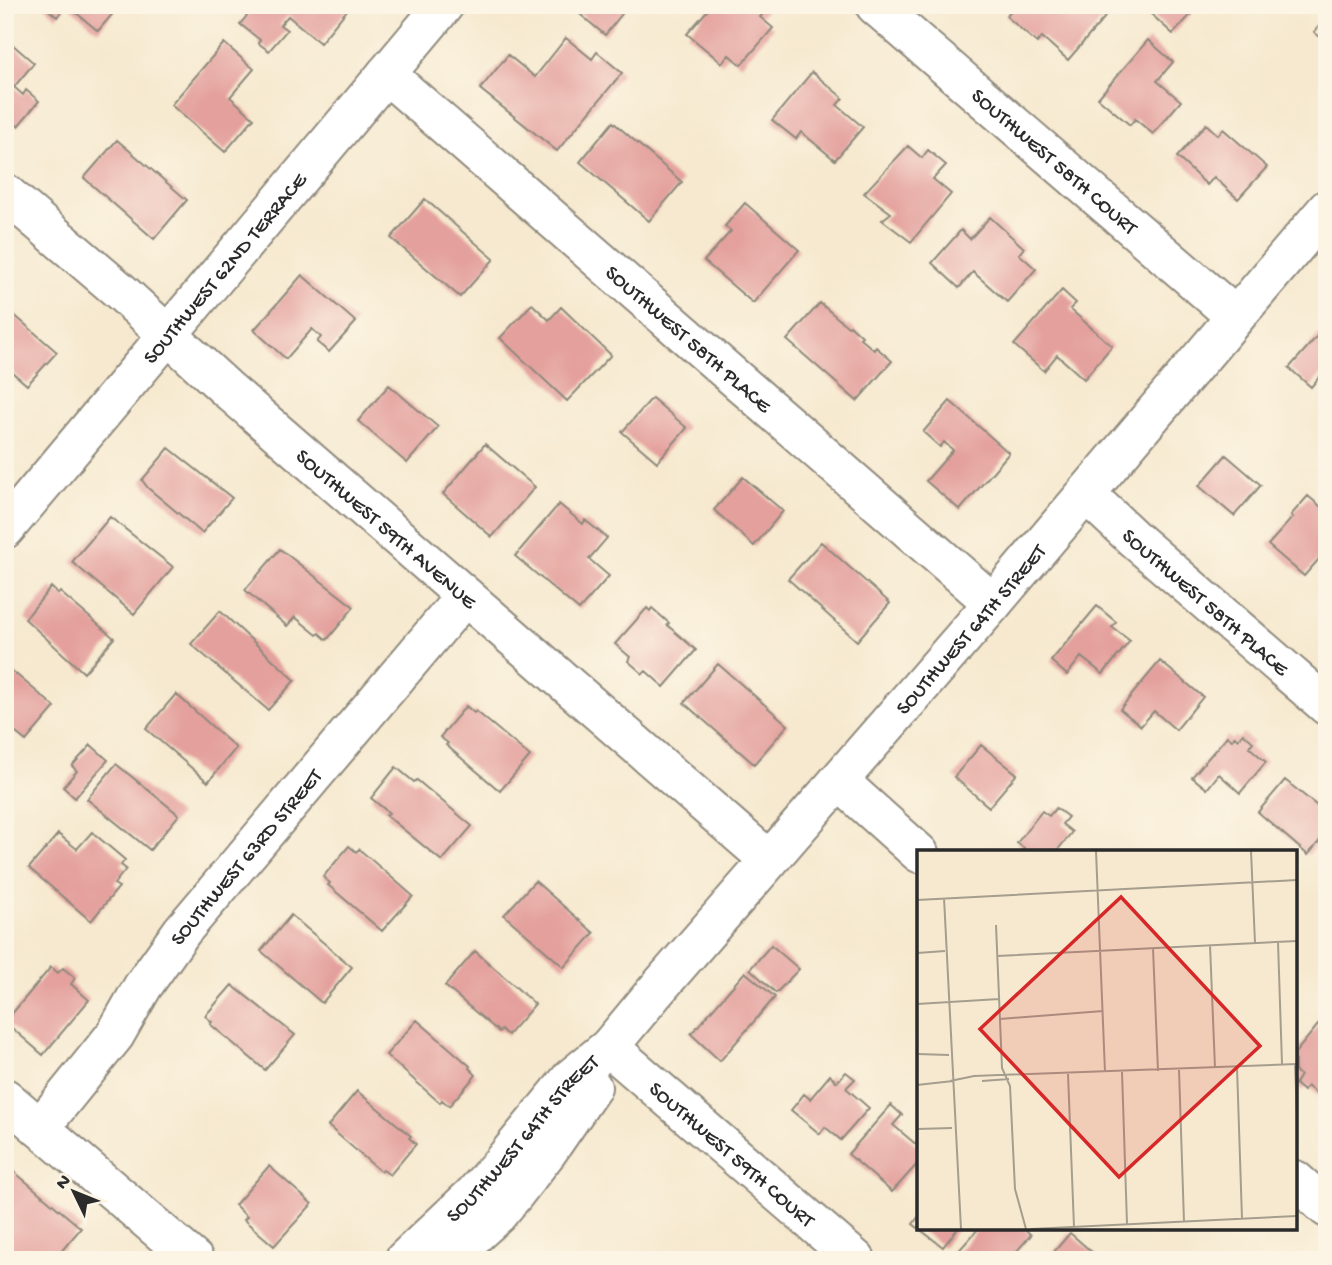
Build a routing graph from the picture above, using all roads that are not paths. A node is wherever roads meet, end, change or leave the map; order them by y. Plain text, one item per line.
1 (444, 5) edge
2 (875, 5) edge
3 (386, 74) junction
4 (5, 192) edge
5 (1327, 209) edge
6 (1235, 316) junction
7 (169, 335) junction
8 (1086, 494) junction
9 (5, 529) edge
10 (465, 596) junction
11 (993, 603) junction
12 (1327, 706) edge
13 (839, 781) junction
14 (917, 851) edge
15 (769, 860) junction
16 (609, 1047) junction
17 (5, 1098) edge
18 (40, 1128) junction
19 (1297, 1182) edge
20 (1327, 1208) edge
21 (194, 1260) edge
22 (404, 1260) edge
23 (447, 1260) edge
24 (856, 1260) edge

1 - 3 street, SOUTHWEST 62ND TERRACE
2 - 6 street, SOUTHWEST 58TH COURT
3 - 7 street, SOUTHWEST 62ND TERRACE
3 - 11 street, SOUTHWEST 58TH PLACE
4 - 7 street, SOUTHWEST 59TH AVENUE
5 - 6 street, SOUTHWEST 64TH STREET
6 - 8 street, SOUTHWEST 64TH STREET
7 - 9 street, SOUTHWEST 62ND TERRACE
7 - 10 street, SOUTHWEST 59TH AVENUE
8 - 11 street, SOUTHWEST 64TH STREET
8 - 12 street, SOUTHWEST 58TH PLACE
10 - 15 street, SOUTHWEST 59TH AVENUE
10 - 18 street, SOUTHWEST 63RD STREET
11 - 13 street, SOUTHWEST 64TH STREET
13 - 14 street
13 - 15 street, SOUTHWEST 64TH STREET
15 - 16 street, SOUTHWEST 64TH STREET
16 - 22 street, SOUTHWEST 64TH STREET
16 - 23 street, SOUTHWEST 64TH STREET
16 - 24 street, SOUTHWEST 59TH COURT
17 - 18 street
18 - 21 street
19 - 20 street

